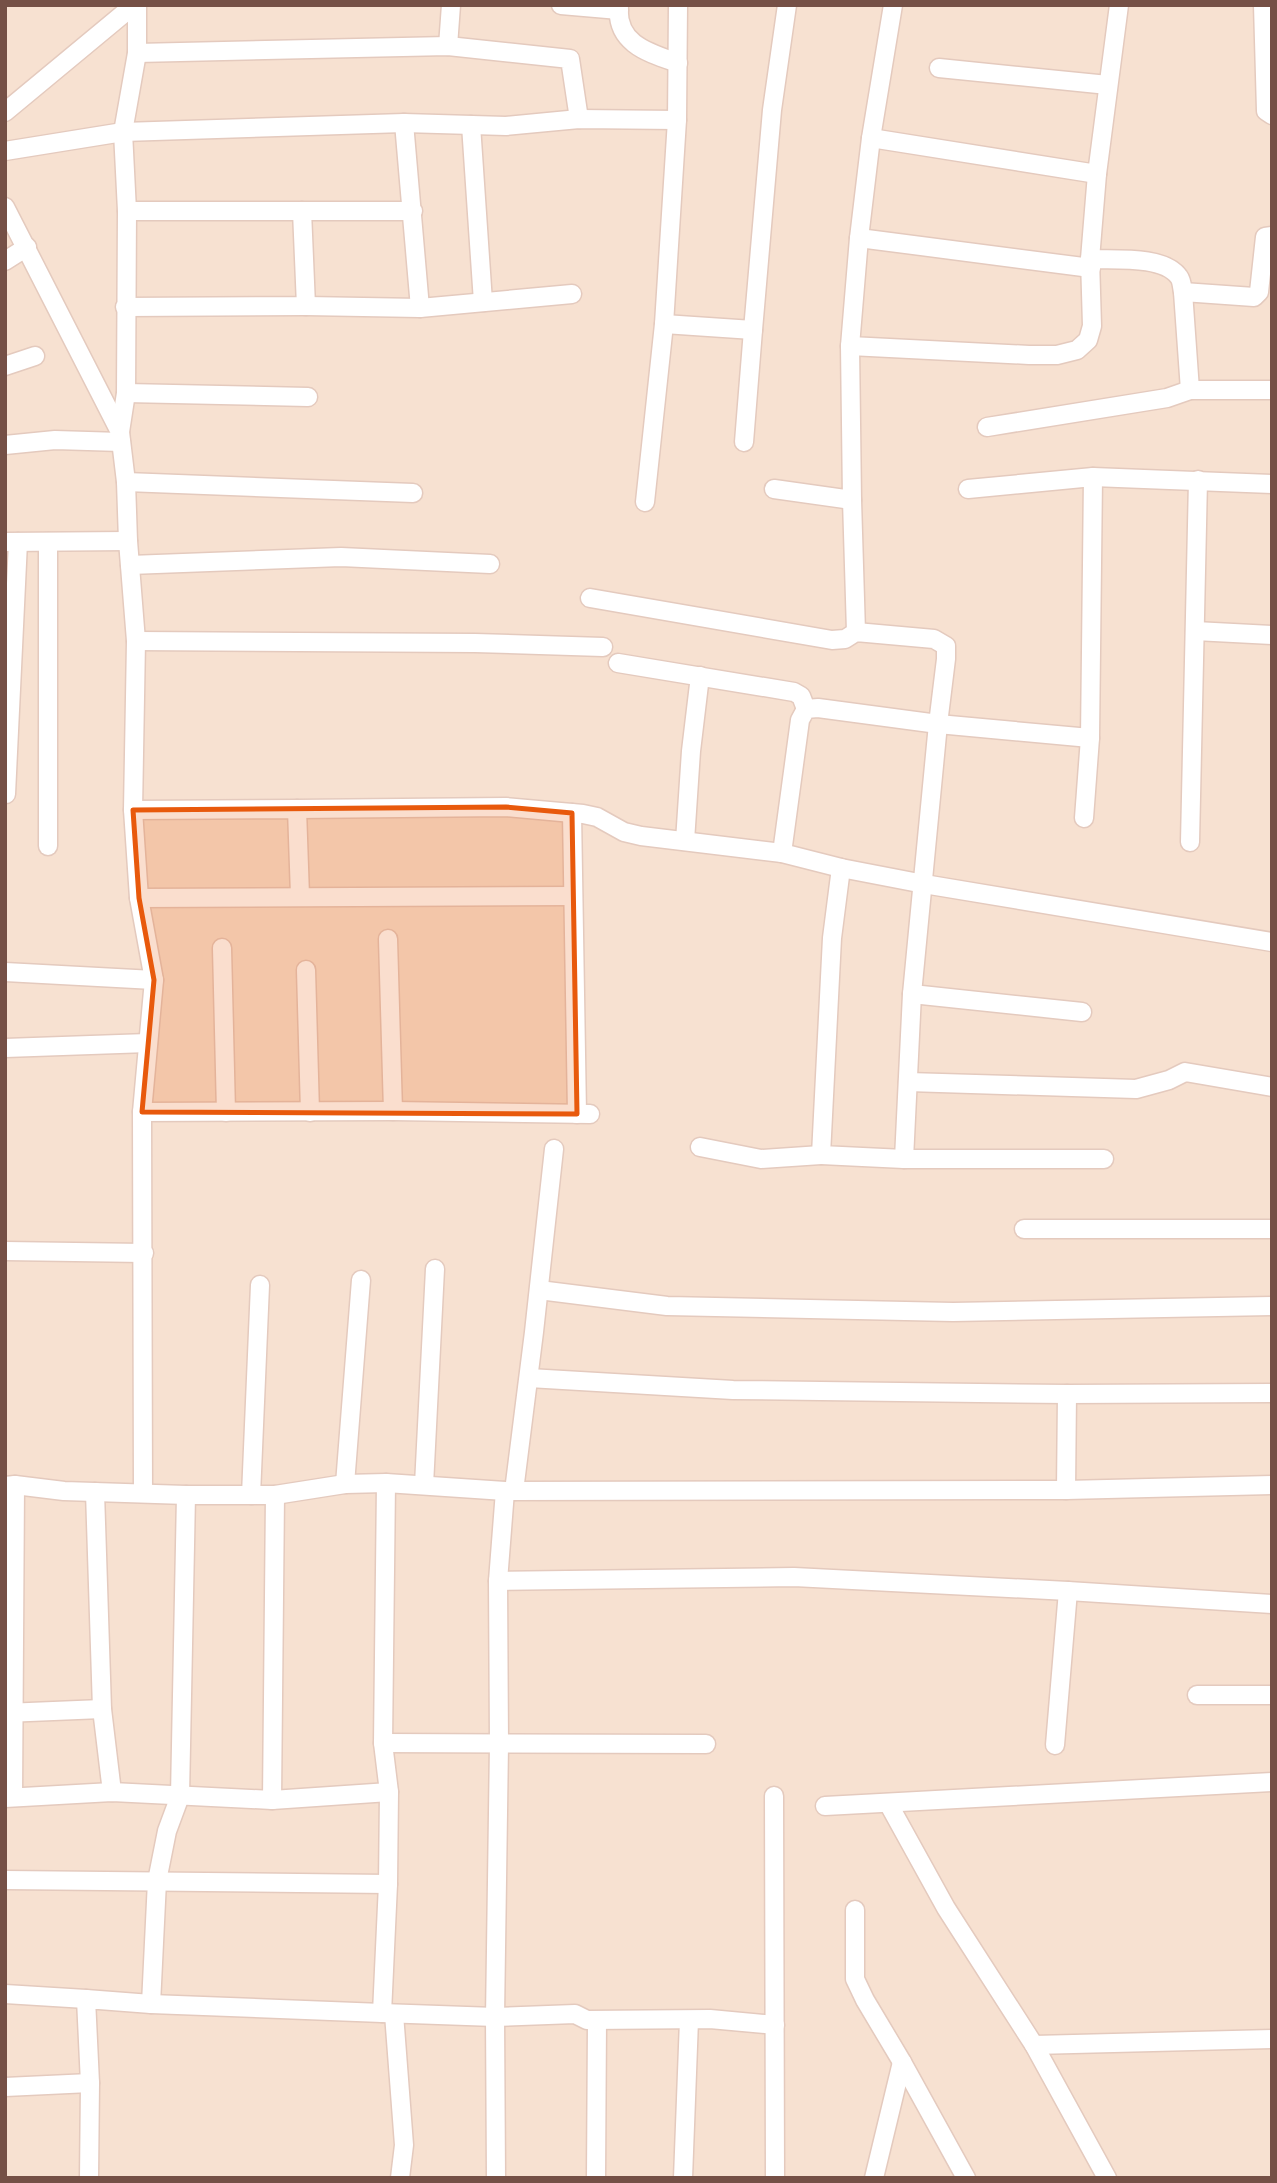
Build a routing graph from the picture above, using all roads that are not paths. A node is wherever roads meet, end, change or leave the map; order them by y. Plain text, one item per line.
1 (136, 5) edge
2 (452, 5) edge
3 (561, 5) edge
4 (678, 5) edge
5 (787, 5) edge
6 (893, 5) edge
7 (1119, 5) edge
8 (1264, 5) edge
9 (619, 8) edge
10 (448, 46) junction
11 (137, 52) junction
12 (678, 63) junction
13 (939, 68) dead end
14 (1108, 85) junction
15 (5, 112) edge
16 (1272, 115) edge
17 (579, 119) junction
18 (677, 120) junction
19 (404, 123) junction
20 (471, 125) junction
21 (123, 132) junction
22 (871, 138) junction
23 (5, 150) edge
24 (1097, 174) junction
25 (5, 208) edge
26 (127, 211) junction
27 (302, 211) junction
28 (413, 211) junction
29 (1272, 236) edge
30 (859, 238) junction
31 (27, 247) junction
32 (5, 261) edge
33 (1090, 264) junction
34 (1184, 292) junction
35 (572, 294) dead end
36 (483, 302) junction
37 (306, 306) junction
38 (125, 307) junction
39 (420, 308) junction
40 (664, 324) junction
41 (753, 330) junction
42 (850, 346) junction
43 (35, 356) dead end
44 (5, 366) edge
45 (1190, 390) junction
46 (1272, 390) edge
47 (126, 393) junction
48 (308, 397) dead end
49 (987, 427) dead end
50 (120, 437) junction
51 (744, 442) dead end
52 (5, 445) edge
53 (1093, 477) junction
54 (1198, 480) junction
55 (126, 482) junction
56 (1272, 484) edge
57 (775, 489) dead end
58 (968, 489) dead end
59 (413, 493) dead end
60 (852, 500) junction
61 (645, 502) dead end
62 (128, 541) junction
63 (12, 542) edge
64 (47, 542) junction
65 (489, 564) dead end
66 (130, 565) junction
67 (590, 598) dead end
68 (1195, 631) junction
69 (856, 632) junction
70 (1272, 635) edge
71 (136, 641) junction
72 (603, 647) dead end
73 (618, 663) dead end
74 (700, 676) junction
75 (806, 709) junction
76 (938, 724) junction
77 (1090, 738) junction
78 (6, 794) edge
79 (297, 809) junction
80 (133, 810) junction
81 (572, 813) junction
82 (1084, 818) dead end
83 (685, 841) junction
84 (1190, 842) dead end
85 (48, 846) dead end
86 (782, 853) junction
87 (841, 868) junction
88 (924, 884) junction
89 (300, 896) junction
90 (572, 896) junction
91 (139, 898) junction
92 (388, 939) dead end
93 (1272, 942) edge
94 (222, 947) dead end
95 (306, 970) dead end
96 (5, 972) edge
97 (154, 980) junction
98 (912, 994) junction
99 (1082, 1012) dead end
100 (148, 1043) junction
101 (5, 1048) edge
102 (908, 1082) junction
103 (1272, 1087) edge
104 (393, 1111) junction
105 (142, 1112) junction
106 (226, 1112) junction
107 (310, 1112) junction
108 (700, 1147) dead end
109 (554, 1149) dead end
110 (821, 1155) junction
111 (904, 1159) junction
112 (1104, 1159) dead end
113 (1024, 1229) dead end
114 (1272, 1229) edge
115 (5, 1251) edge
116 (144, 1253) junction
117 (435, 1269) dead end
118 (361, 1280) dead end
119 (260, 1285) dead end
120 (539, 1290) junction
121 (1272, 1306) edge
122 (528, 1378) junction
123 (1272, 1393) edge
124 (1067, 1394) junction
125 (386, 1483) junction
126 (345, 1484) junction
127 (10, 1485) edge
128 (424, 1485) junction
129 (1272, 1485) edge
130 (1066, 1490) junction
131 (510, 1491) junction
132 (95, 1492) junction
133 (143, 1493) junction
134 (186, 1495) junction
135 (251, 1495) junction
136 (275, 1495) junction
137 (498, 1581) junction
138 (1068, 1591) junction
139 (1272, 1604) edge
140 (1197, 1695) dead end
141 (1272, 1695) edge
142 (102, 1709) junction
143 (9, 1714) edge
144 (383, 1743) junction
145 (499, 1744) junction
146 (706, 1744) dead end
147 (1055, 1745) dead end
148 (1272, 1782) edge
149 (112, 1792) junction
150 (389, 1792) junction
151 (180, 1796) junction
152 (774, 1796) dead end
153 (9, 1798) edge
154 (272, 1800) junction
155 (888, 1804) junction
156 (825, 1806) dead end
157 (5, 1880) edge
158 (157, 1881) junction
159 (388, 1884) junction
160 (855, 1910) dead end
161 (5, 1994) edge
162 (86, 1999) junction
163 (151, 2004) junction
164 (388, 2014) junction
165 (495, 2017) junction
166 (689, 2020) junction
167 (597, 2021) junction
168 (775, 2025) junction
169 (1272, 2039) edge
170 (1034, 2045) junction
171 (902, 2062) junction
172 (90, 2083) junction
173 (5, 2087) edge
174 (89, 2178) edge
175 (400, 2178) edge
176 (496, 2178) edge
177 (596, 2178) edge
178 (683, 2178) edge
179 (775, 2178) edge
180 (874, 2178) edge
181 (966, 2178) edge
182 (1108, 2178) edge

1 - 11 street
1 - 15 street
2 - 10 street
3 - 9 street
4 - 12 street
5 - 41 street
6 - 22 street
7 - 14 street
8 - 16 street
9 - 12 street
10 - 11 street
10 - 17 street
11 - 21 street
12 - 18 street
13 - 14 street
14 - 24 street
17 - 18 street
17 - 20 street
18 - 40 street
19 - 20 street
19 - 21 street
19 - 28 street
20 - 36 street
21 - 23 street
21 - 26 street
22 - 24 street
22 - 30 street
24 - 33 street
25 - 31 street
26 - 27 street
26 - 38 street
27 - 28 street
27 - 37 street
28 - 39 street
29 - 34 street
30 - 33 street
30 - 42 street
31 - 32 street
31 - 50 street
33 - 34 street
33 - 42 street
34 - 45 street
35 - 36 street
36 - 39 street
37 - 38 street
37 - 39 street
38 - 47 street
40 - 41 street
40 - 61 street
41 - 51 street
42 - 60 street
43 - 44 street
45 - 46 street
45 - 49 street
47 - 48 street
47 - 50 street
50 - 52 street
50 - 55 street
53 - 54 street
53 - 58 street
53 - 77 street
54 - 56 street
54 - 68 street
55 - 59 street
55 - 62 street
57 - 60 street
60 - 69 street
62 - 64 street
62 - 66 street
63 - 64 street
63 - 78 street
64 - 85 street
65 - 66 street
66 - 71 street
67 - 69 street
68 - 70 street
68 - 84 street
69 - 76 street
71 - 72 street
71 - 80 street
73 - 74 street
74 - 75 street
74 - 83 street
75 - 76 street
75 - 86 street
76 - 77 street
76 - 88 street
77 - 82 street
79 - 80 street
79 - 81 street
79 - 89 street
80 - 91 street
81 - 83 street
81 - 90 street
83 - 86 street
86 - 87 street
87 - 88 street
87 - 110 street
88 - 93 street
88 - 98 street
89 - 90 street
89 - 91 street
90 - 104 street
91 - 97 street
92 - 104 street
94 - 106 street
95 - 107 street
96 - 97 street
97 - 100 street
98 - 99 street
98 - 102 street
100 - 101 street
100 - 105 street
102 - 103 street
102 - 111 street
104 - 107 street
105 - 106 street
105 - 116 street
106 - 107 street
108 - 110 street
109 - 120 street
110 - 111 street
111 - 112 street
113 - 114 street
115 - 116 street
116 - 133 street
117 - 128 street
118 - 126 street
119 - 135 street
120 - 121 street
120 - 122 street
122 - 124 street
122 - 131 street
123 - 124 street
124 - 130 street
125 - 126 street
125 - 128 street
125 - 144 street
126 - 136 street
127 - 132 street
127 - 143 street
128 - 131 street
129 - 130 street
130 - 131 street
131 - 137 street
132 - 133 street
132 - 142 street
133 - 134 street
134 - 135 street
134 - 151 street
135 - 136 street
136 - 154 street
137 - 138 street
137 - 145 street
138 - 139 street
138 - 147 street
140 - 141 street
142 - 143 street
142 - 149 street
143 - 153 street
144 - 145 street
144 - 150 street
145 - 146 street
145 - 165 street
148 - 155 street
149 - 151 street
149 - 153 street
150 - 154 street
150 - 159 street
151 - 154 street
151 - 158 street
152 - 168 street
155 - 156 street
155 - 170 street
157 - 158 street
158 - 159 street
158 - 163 street
159 - 164 street
160 - 171 street
161 - 162 street
162 - 163 street
162 - 172 street
163 - 164 street
164 - 165 street
164 - 175 street
165 - 167 street
165 - 176 street
166 - 167 street
166 - 168 street
166 - 178 street
167 - 177 street
168 - 179 street
169 - 170 street
170 - 182 street
171 - 180 street
171 - 181 street
172 - 173 street
172 - 174 street

